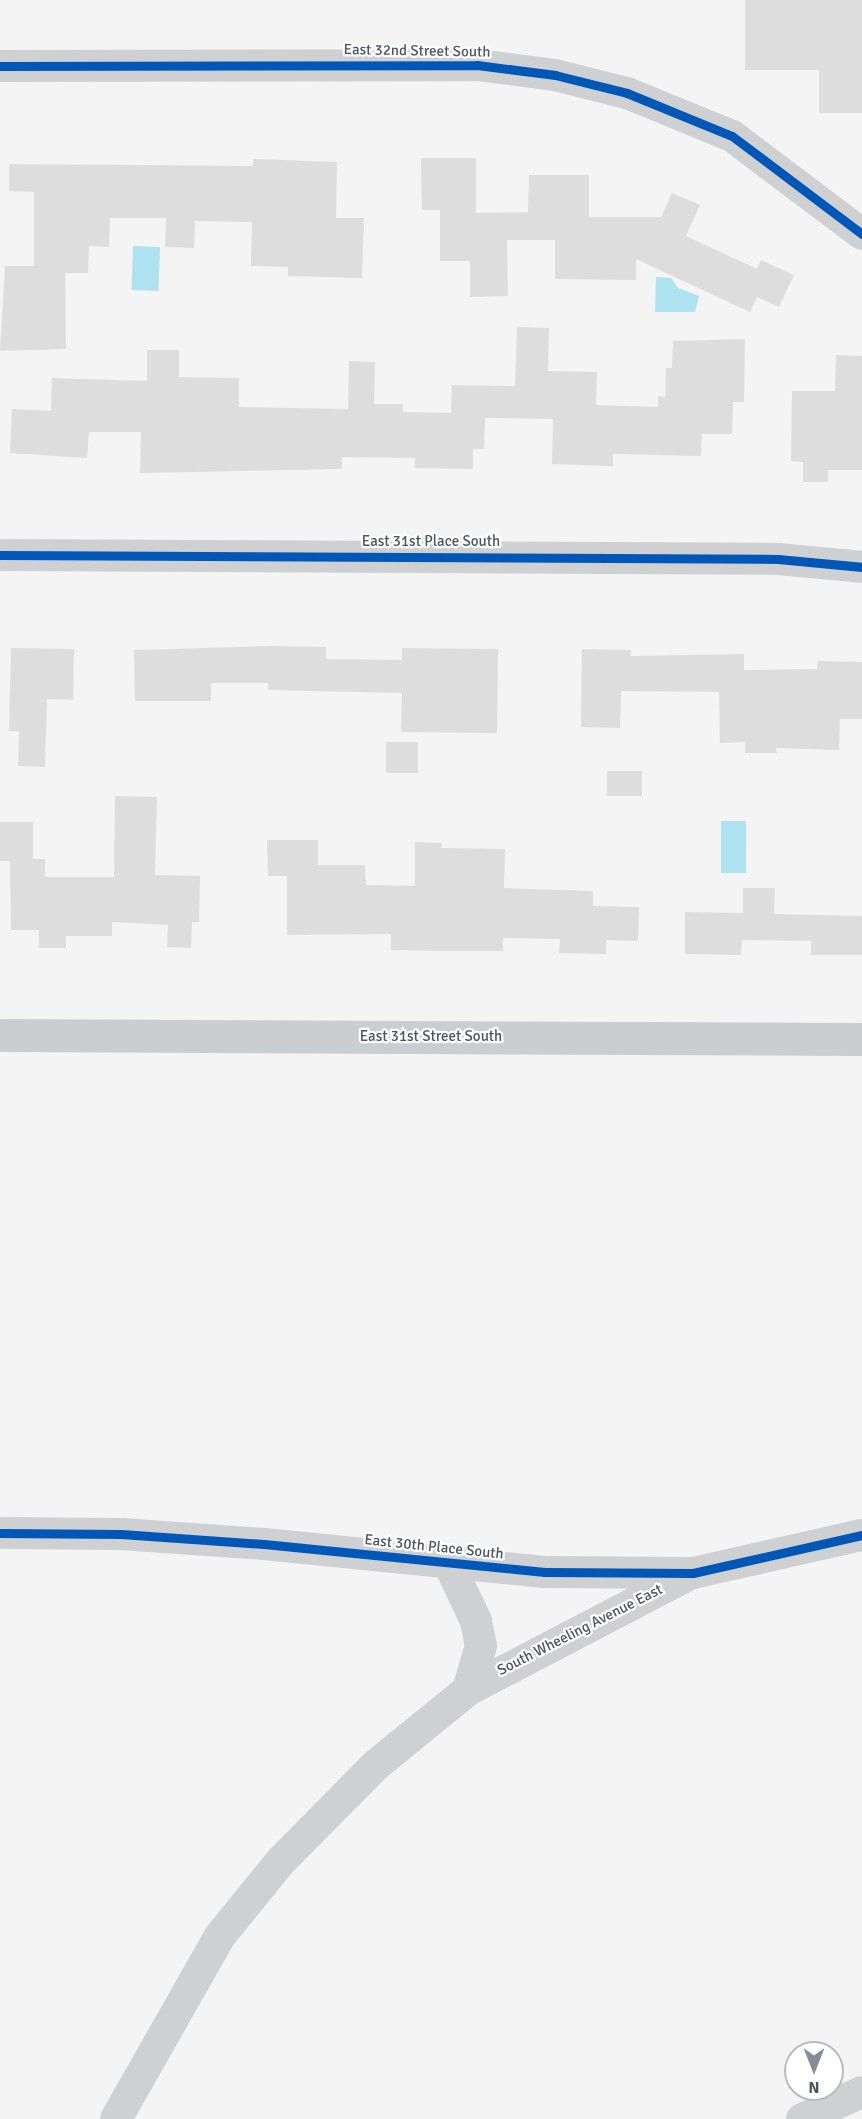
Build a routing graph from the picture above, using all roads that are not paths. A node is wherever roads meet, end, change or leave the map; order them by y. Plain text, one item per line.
1 (0, 66) edge
2 (862, 234) edge
3 (0, 555) edge
4 (862, 567) edge
5 (0, 1035) edge
6 (862, 1039) edge
7 (0, 1533) edge
8 (862, 1535) edge
9 (450, 1566) junction
10 (693, 1573) junction
11 (468, 1690) junction
12 (862, 2092) edge
13 (116, 2119) edge
14 (802, 2119) edge

1 - 2 street, East 32nd Street South
3 - 4 street, East 31st Place South
5 - 6 main road, East 31st Street South
7 - 9 street, East 30th Place South
8 - 10 street, East 30th Place South
9 - 10 street, East 30th Place South
9 - 11 street, South Wheeling Avenue East
10 - 11 street, South Wheeling Avenue East
11 - 13 street, South Wheeling Avenue East
12 - 14 street

